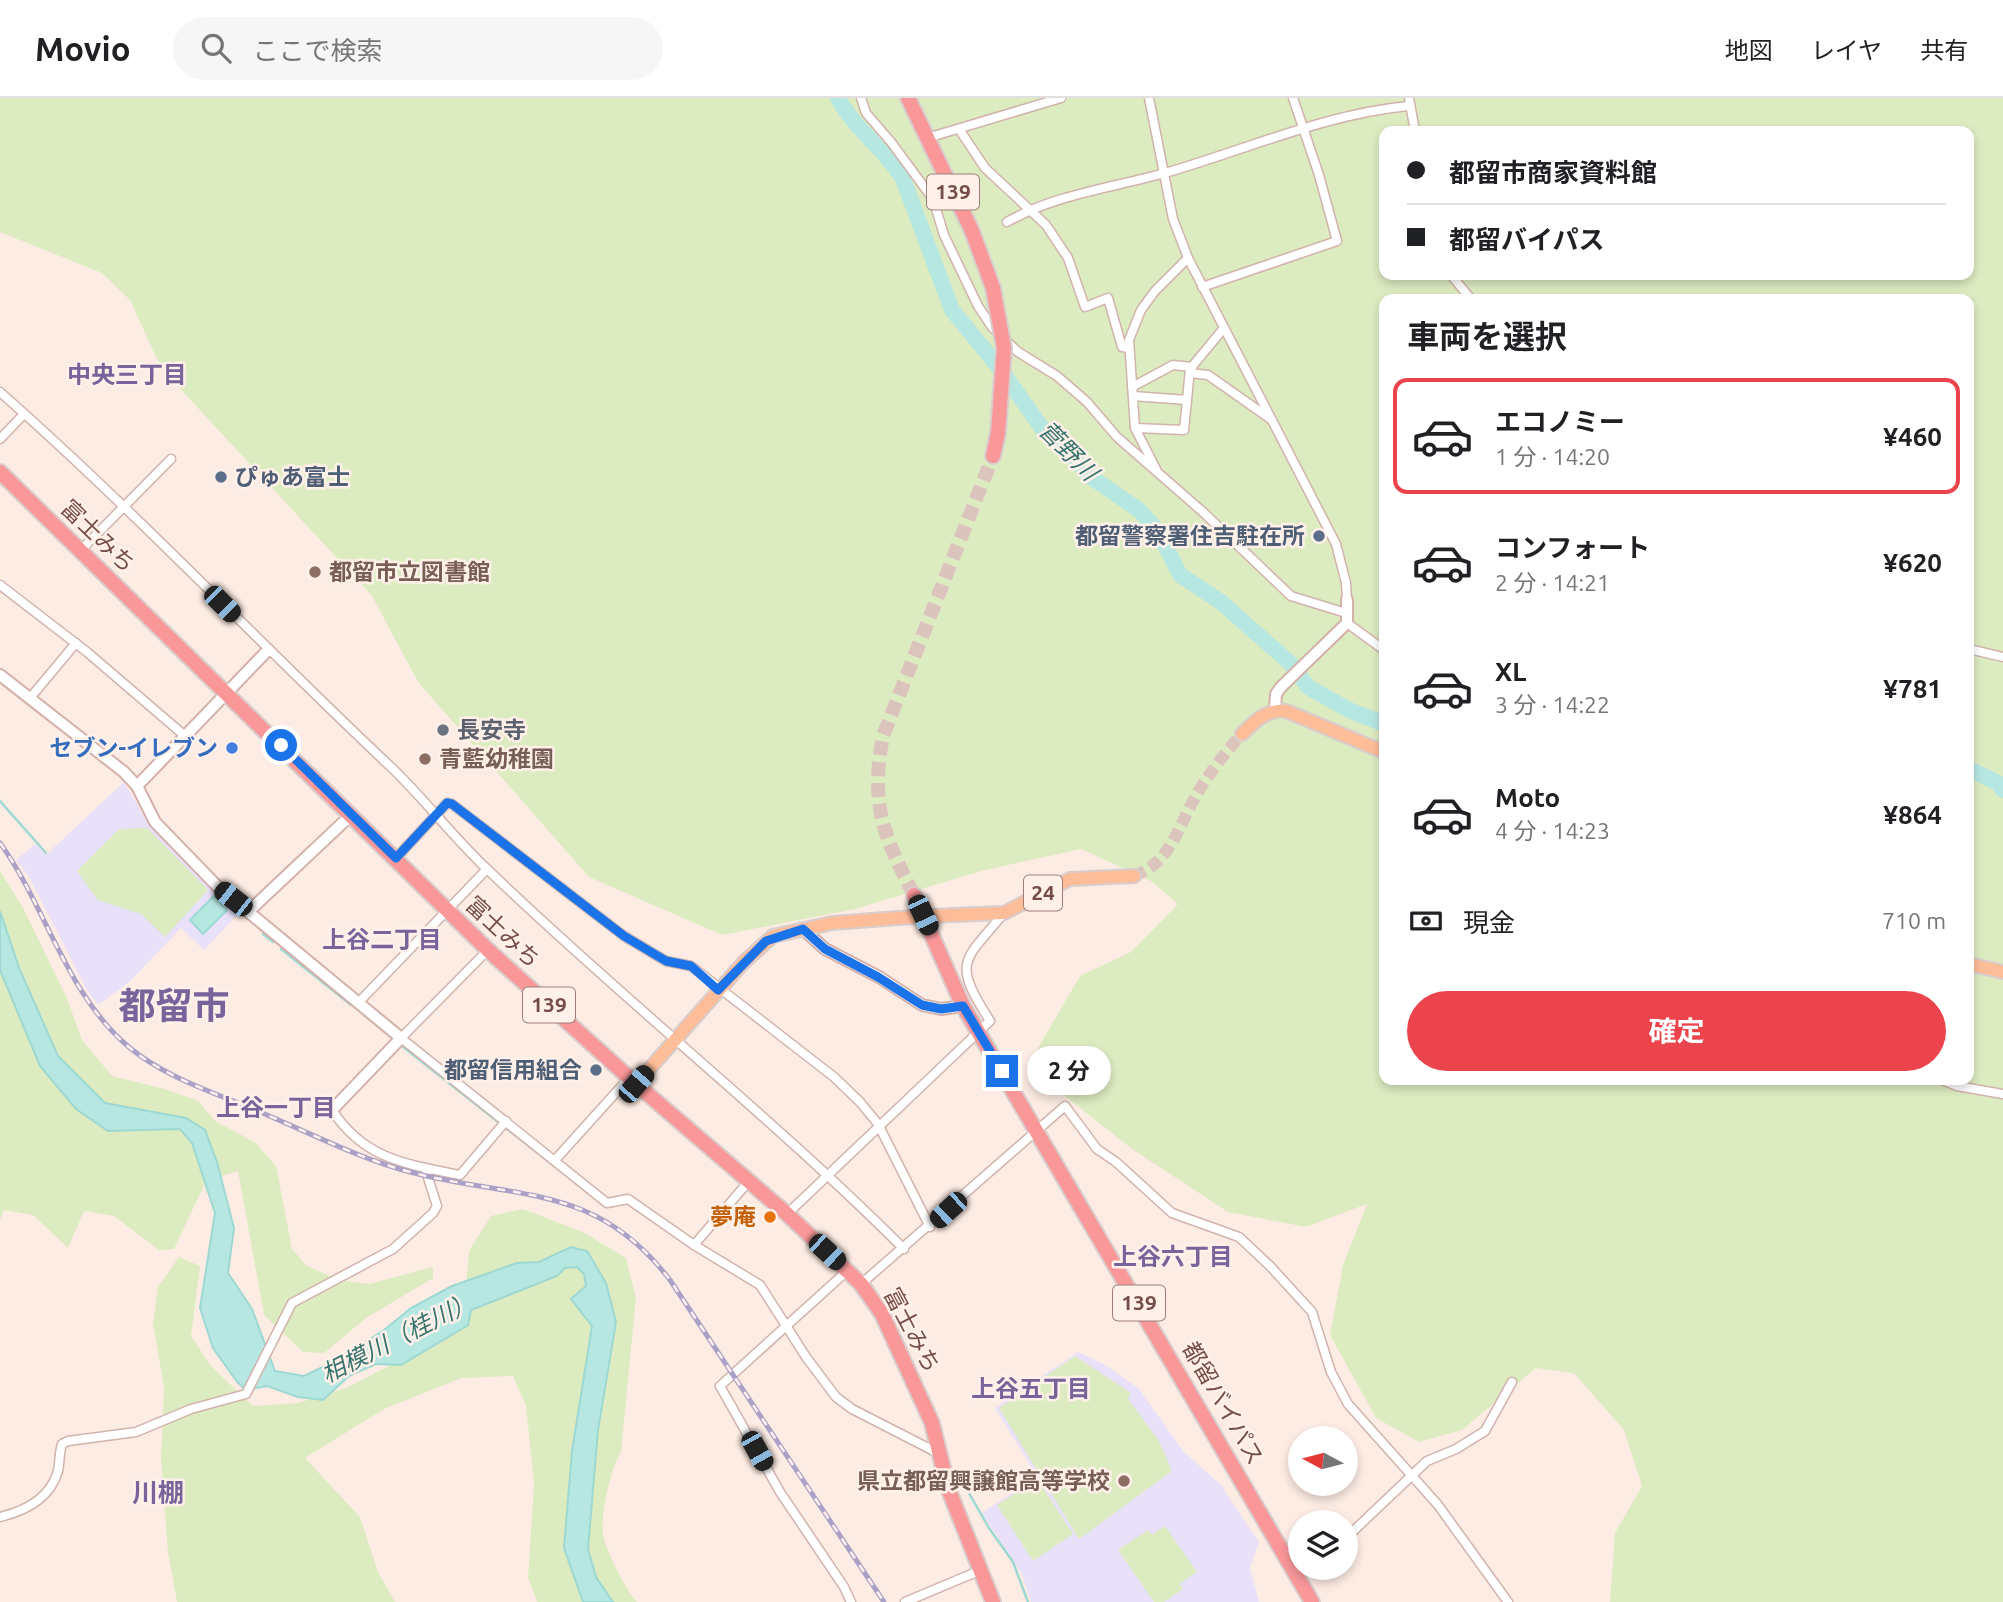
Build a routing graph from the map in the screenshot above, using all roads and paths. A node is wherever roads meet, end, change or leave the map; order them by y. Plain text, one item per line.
1 (861, 98) edge
2 (908, 98) edge
3 (1061, 98) edge
4 (1149, 98) edge
5 (1293, 98) edge
6 (1409, 102) edge
7 (1414, 126) edge
8 (959, 129) junction
9 (1304, 129) junction
10 (927, 138) junction
11 (1164, 173) junction
12 (1029, 209) junction
13 (1007, 222) dead end
14 (1188, 258) junction
15 (1455, 280) edge
16 (1202, 287) junction
17 (1467, 294) edge
18 (1224, 328) junction
19 (1129, 348) junction
20 (1191, 370) junction
21 (1133, 391) junction
22 (0, 392) edge
23 (1187, 400) junction
24 (24, 414) junction
25 (1272, 420) junction
26 (1135, 428) junction
27 (0, 439) edge
28 (993, 456) tunnel mouth
29 (171, 459) dead end
30 (1156, 469) junction
31 (0, 472) edge
32 (122, 507) junction
33 (80, 551) junction
34 (0, 585) edge
35 (1347, 600) joint
36 (1347, 618) junction
37 (76, 643) junction
38 (1379, 646) edge
39 (268, 650) junction
40 (1974, 650) edge
41 (2003, 657) edge
42 (0, 675) edge
43 (226, 692) junction
44 (30, 698) junction
45 (1275, 710) junction
46 (1241, 734) tunnel mouth
47 (185, 736) junction
48 (1379, 750) edge
49 (137, 786) junction
50 (351, 815) junction
51 (435, 816) junction
52 (396, 858) junction
53 (487, 869) junction
54 (1134, 876) tunnel mouth
55 (914, 895) tunnel mouth
56 (249, 911) junction
57 (447, 911) junction
58 (1004, 913) junction
59 (803, 929) junction
60 (488, 950) junction
61 (1974, 965) edge
62 (2003, 972) edge
63 (718, 990) junction
64 (358, 1003) junction
65 (963, 1006) junction
66 (979, 1033) junction
67 (401, 1038) junction
68 (675, 1039) junction
69 (632, 1081) junction
70 (1954, 1085) edge
71 (2003, 1094) edge
72 (332, 1110) joint
73 (506, 1121) junction
74 (878, 1124) junction
75 (1037, 1128) junction
76 (555, 1160) junction
77 (425, 1168) junction
78 (828, 1173) junction
79 (749, 1181) junction
80 (786, 1214) junction
81 (930, 1227) junction
82 (694, 1245) junction
83 (904, 1249) junction
84 (847, 1271) junction
85 (861, 1284) junction
86 (785, 1325) junction
87 (1512, 1382) dead end
88 (938, 1453) junction
89 (1411, 1475) junction
90 (0, 1517) edge
91 (1358, 1526) edge
92 (1288, 1548) edge
93 (981, 1570) junction
94 (1305, 1580) edge
95 (851, 1602) edge
96 (905, 1602) edge
97 (993, 1602) edge
98 (1312, 1602) edge
99 (1508, 1602) edge

1 - 30 street
2 - 10 highway, 139
3 - 8 street
4 - 11 street
5 - 9 street
6 - 7 street
6 - 9 street
8 - 10 street
8 - 12 street
9 - 11 street
9 - 16 street
10 - 28 highway, 139, bridge
11 - 12 street
11 - 14 street
12 - 13 street
12 - 19 street
14 - 16 street
14 - 19 street
15 - 17 street
16 - 18 street
18 - 20 street
18 - 25 street
19 - 21 street
20 - 21 street
20 - 23 street
20 - 25 street
21 - 23 street
21 - 26 street
22 - 24 street
23 - 26 street
24 - 27 street
24 - 32 street
25 - 35 street
26 - 30 street
29 - 32 street
30 - 36 street
31 - 33 highway, 富士みち / 139
32 - 33 street
32 - 39 street
33 - 43 highway, 富士みち / 139
34 - 37 street
35 - 36 street
36 - 38 street
36 - 45 street
37 - 44 street
37 - 47 street
39 - 43 street
39 - 51 street
40 - 41 street
42 - 44 street
43 - 47 street
43 - 50 highway, 富士みち / 139
44 - 49 street
45 - 46 main road
45 - 48 main road
47 - 49 street
49 - 56 street
50 - 52 highway, 富士みち / 139
50 - 56 street
51 - 52 street
51 - 53 street
51 - 63 street
52 - 57 highway, 富士みち / 139
53 - 57 street
53 - 68 street
54 - 58 main road, 24
55 - 65 highway, 都留バイパス / 139
56 - 64 street
57 - 60 highway, 富士みち / 139
57 - 64 street
58 - 59 main road, 24, bridge
58 - 66 street
59 - 63 main road, 24
59 - 65 street
60 - 67 street
60 - 69 highway, 富士みち / 139
61 - 62 main road
63 - 68 main road, 24
63 - 74 street
64 - 67 street
65 - 66 highway, 都留バイパス / 139
66 - 74 street
66 - 75 highway, 都留バイパス / 139
67 - 72 street
67 - 73 street
68 - 69 main road, 24
68 - 78 street
69 - 76 street
69 - 79 highway, 富士みち / 139
70 - 71 street
72 - 77 street
73 - 76 street
73 - 77 street
74 - 78 street
74 - 81 street
75 - 81 street
75 - 89 street
75 - 92 highway, 都留バイパス / 139
76 - 82 street
77 - 90 street
78 - 80 street
78 - 83 street
79 - 80 highway, 富士みち / 139
79 - 82 street
80 - 84 highway, 富士みち / 139
81 - 83 street
82 - 86 street
83 - 85 street
84 - 85 highway, 富士みち / 139
84 - 86 street
85 - 88 highway, 富士みち / 139
86 - 88 street
86 - 95 street
87 - 89 street
88 - 93 highway, 富士みち / 139
89 - 91 street
89 - 99 street
93 - 96 street
93 - 97 highway, 富士みち / 139
94 - 98 highway, 都留バイパス / 139

